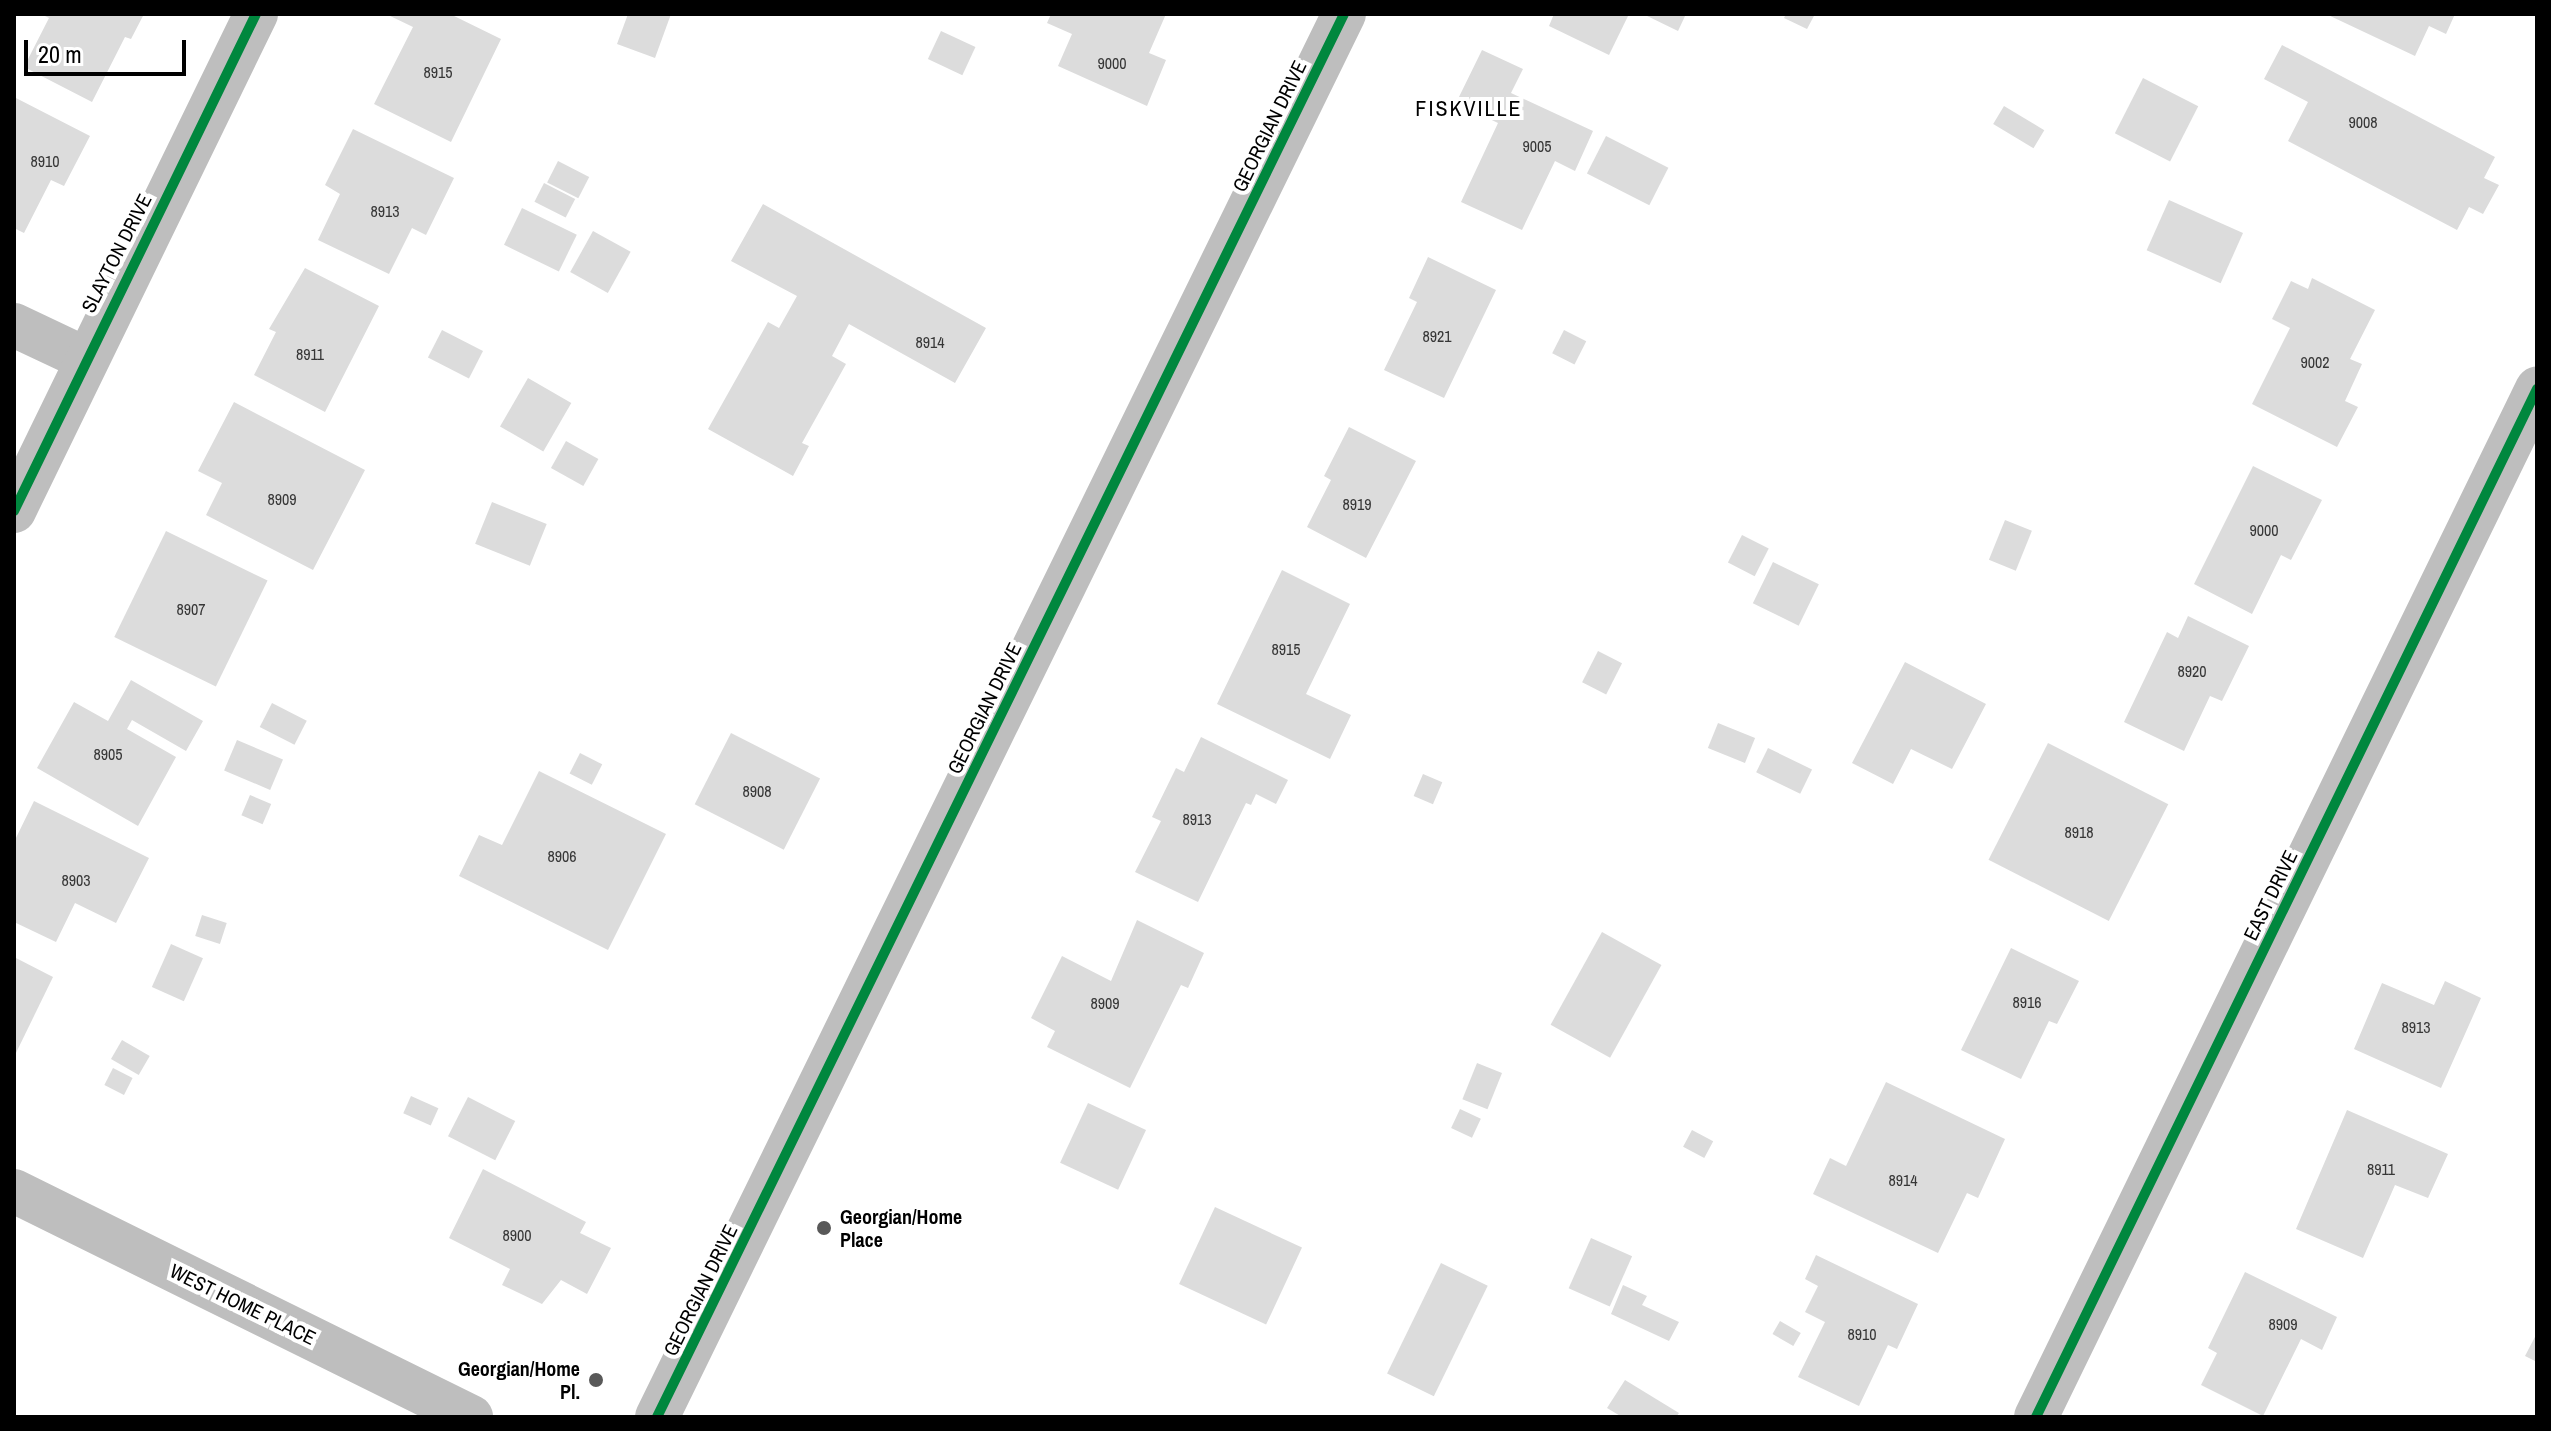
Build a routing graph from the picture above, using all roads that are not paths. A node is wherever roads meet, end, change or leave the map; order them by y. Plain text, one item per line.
1 (256, 14) edge
2 (1344, 14) edge
3 (14, 325) edge
4 (84, 358) junction
5 (2537, 389) edge
6 (14, 511) edge
7 (14, 1191) edge
8 (471, 1417) edge
9 (657, 1417) edge
10 (2036, 1417) edge

1 - 4 street, SLAYTON DRIVE
2 - 9 street, GEORGIAN DRIVE
3 - 4 street
4 - 6 street, SLAYTON DRIVE
5 - 10 street, EAST DRIVE
7 - 8 street, WEST HOME PLACE

